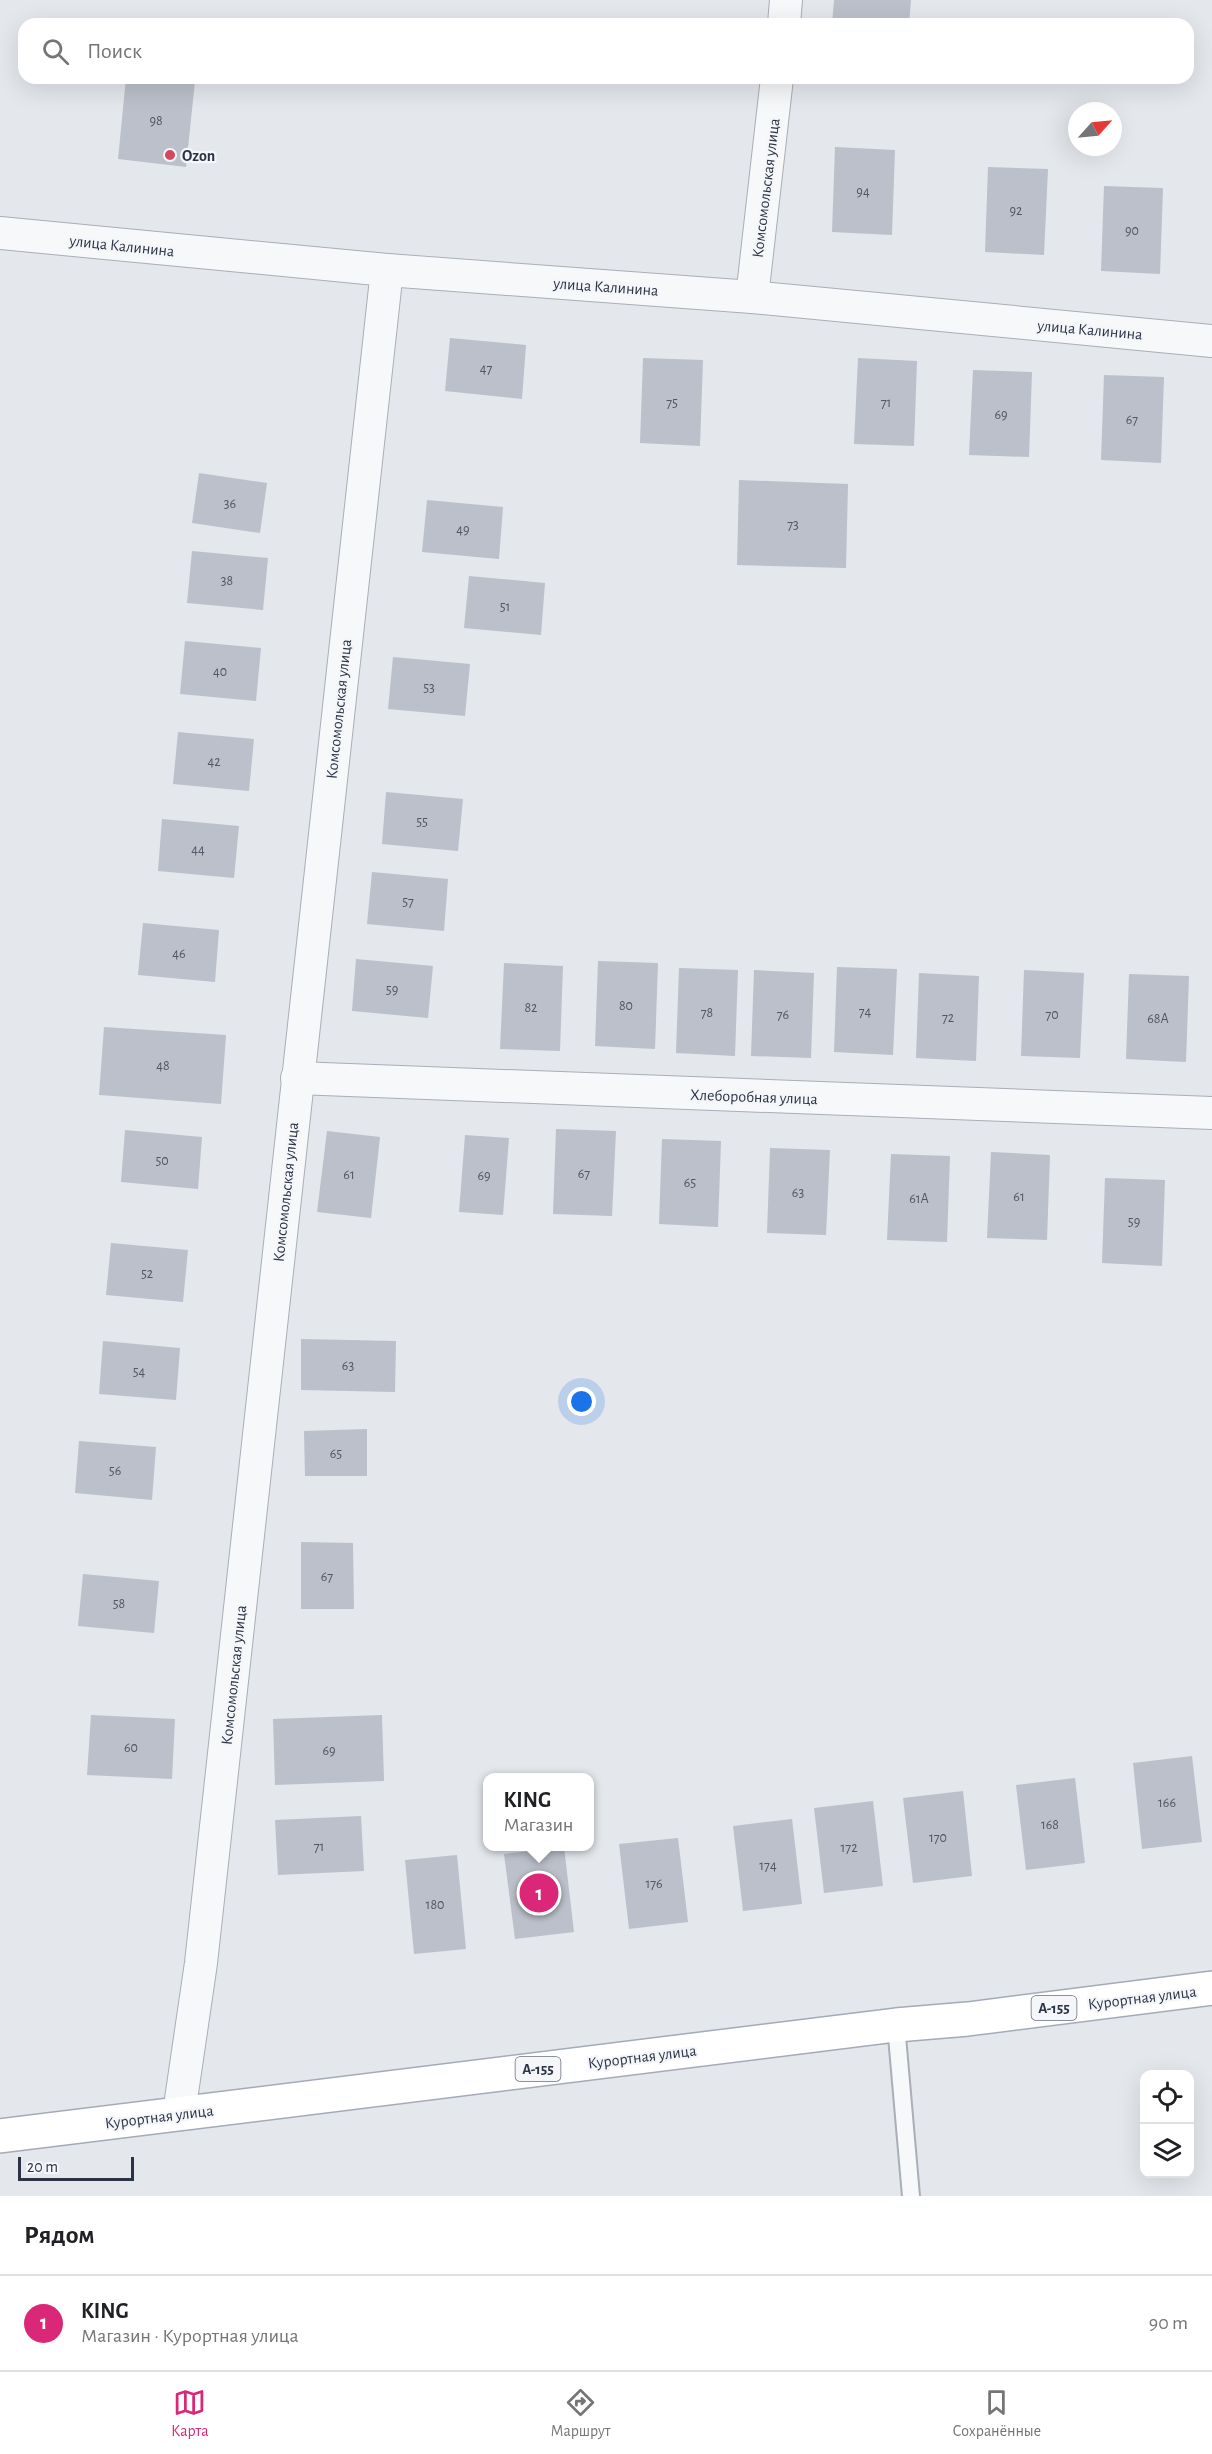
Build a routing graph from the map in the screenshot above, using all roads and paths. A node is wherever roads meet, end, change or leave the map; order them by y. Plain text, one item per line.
1 (786, 0) edge
2 (784, 18) edge
3 (776, 84) edge
4 (0, 233) edge
5 (387, 270) junction
6 (752, 297) junction
7 (1212, 341) edge
8 (297, 1078) junction
9 (1212, 1113) edge
10 (1212, 1988) edge
11 (896, 2025) junction
12 (180, 2113) junction
13 (0, 2136) edge
14 (911, 2196) edge

1 - 2 street
3 - 6 street, Комсомольская улица
4 - 5 street, улица Калинина
5 - 6 street, улица Калинина
5 - 8 street, Комсомольская улица
6 - 7 street, улица Калинина
8 - 9 street, Хлеборобная улица
8 - 12 street, Комсомольская улица
10 - 11 main road, Курортная улица / А-155
11 - 12 main road, Курортная улица / А-155
11 - 14 lane
12 - 13 main road, Курортная улица / А-155

